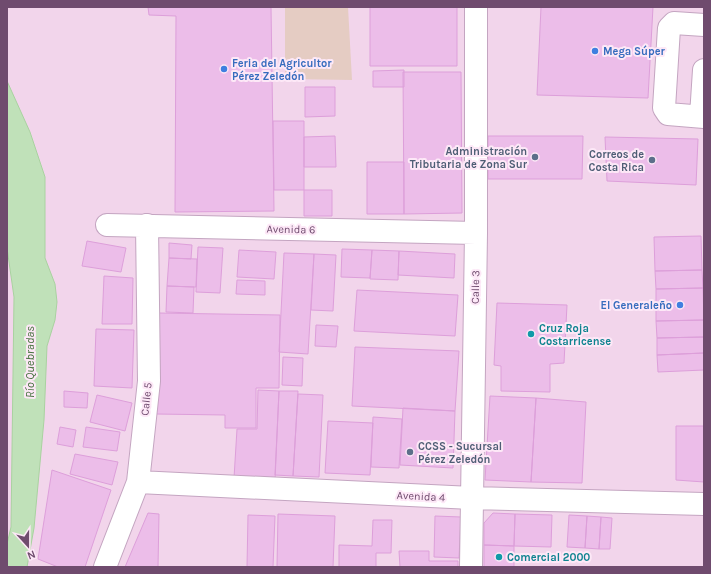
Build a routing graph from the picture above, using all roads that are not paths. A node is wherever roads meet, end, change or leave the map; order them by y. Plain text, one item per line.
1 (476, 7) edge
2 (704, 25) edge
3 (704, 70) edge
4 (703, 116) edge
5 (107, 225) dead end
6 (147, 225) junction
7 (476, 233) junction
8 (138, 482) junction
9 (472, 498) junction
10 (704, 504) edge
11 (105, 567) edge
12 (470, 567) edge

1 - 7 street, Calle 3
2 - 4 street
3 - 4 street
5 - 6 street, Avenida 6
6 - 7 street, Avenida 6
6 - 8 street, Calle 5
7 - 9 street, Calle 3
8 - 9 street, Avenida 4
8 - 11 street, Calle 5
9 - 10 street, Avenida 4
9 - 12 street, Calle 3

